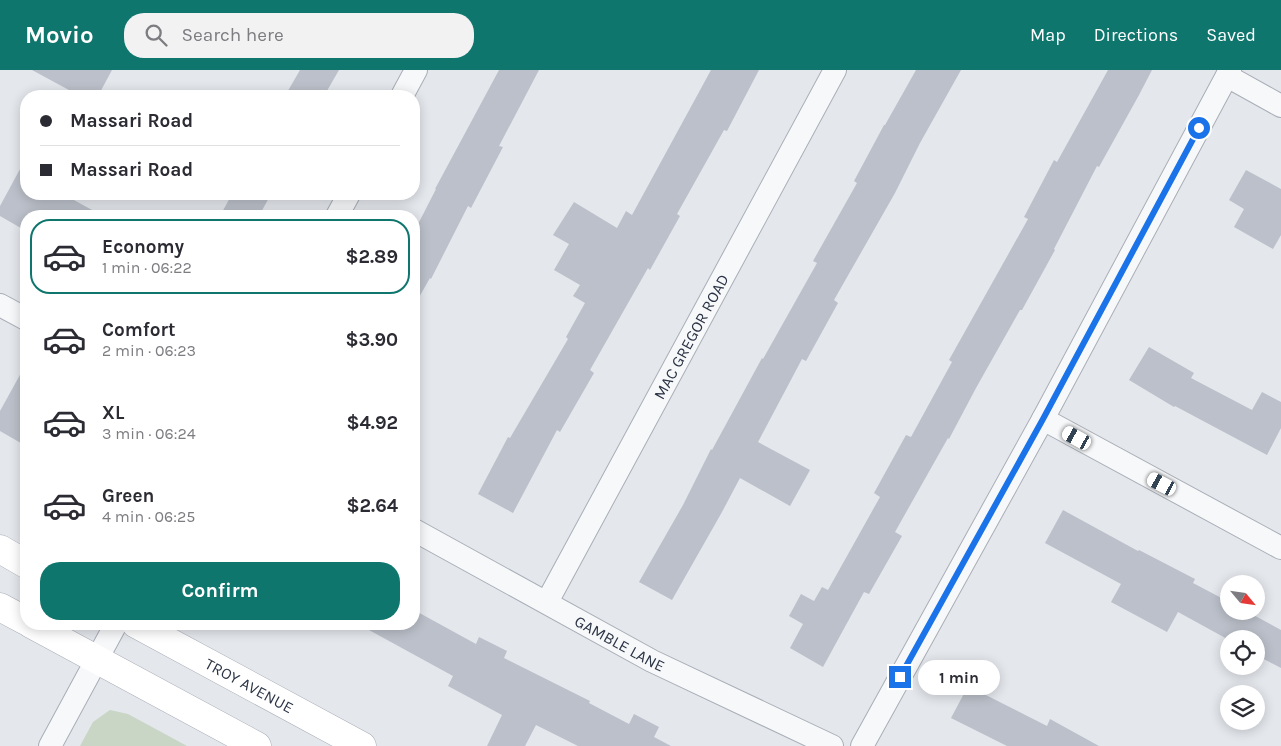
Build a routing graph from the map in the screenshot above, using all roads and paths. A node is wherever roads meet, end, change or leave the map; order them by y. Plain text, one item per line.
1 (416, 70) edge
2 (835, 70) edge
3 (1228, 73) edge
4 (405, 90) edge
5 (1281, 106) edge
6 (0, 305) edge
7 (20, 316) edge
8 (1043, 419) junction
9 (420, 533) edge
10 (1281, 548) edge
11 (0, 549) edge
12 (20, 561) edge
13 (547, 602) junction
14 (0, 607) edge
15 (20, 618) edge
16 (42, 630) edge
17 (113, 630) edge
18 (147, 630) edge
19 (97, 660) junction
20 (50, 746) edge
21 (257, 746) edge
22 (362, 746) edge
23 (832, 746) edge
24 (862, 746) edge

1 - 4 street
2 - 13 street, MAC GREGOR ROAD
3 - 5 street
3 - 8 street
6 - 7 street
8 - 10 street
8 - 24 street
9 - 13 street, GAMBLE LANE
11 - 12 main road
13 - 23 street, GAMBLE LANE
14 - 15 main road
16 - 19 main road
17 - 19 street
18 - 22 main road, TROY AVENUE
19 - 20 street
19 - 21 main road

